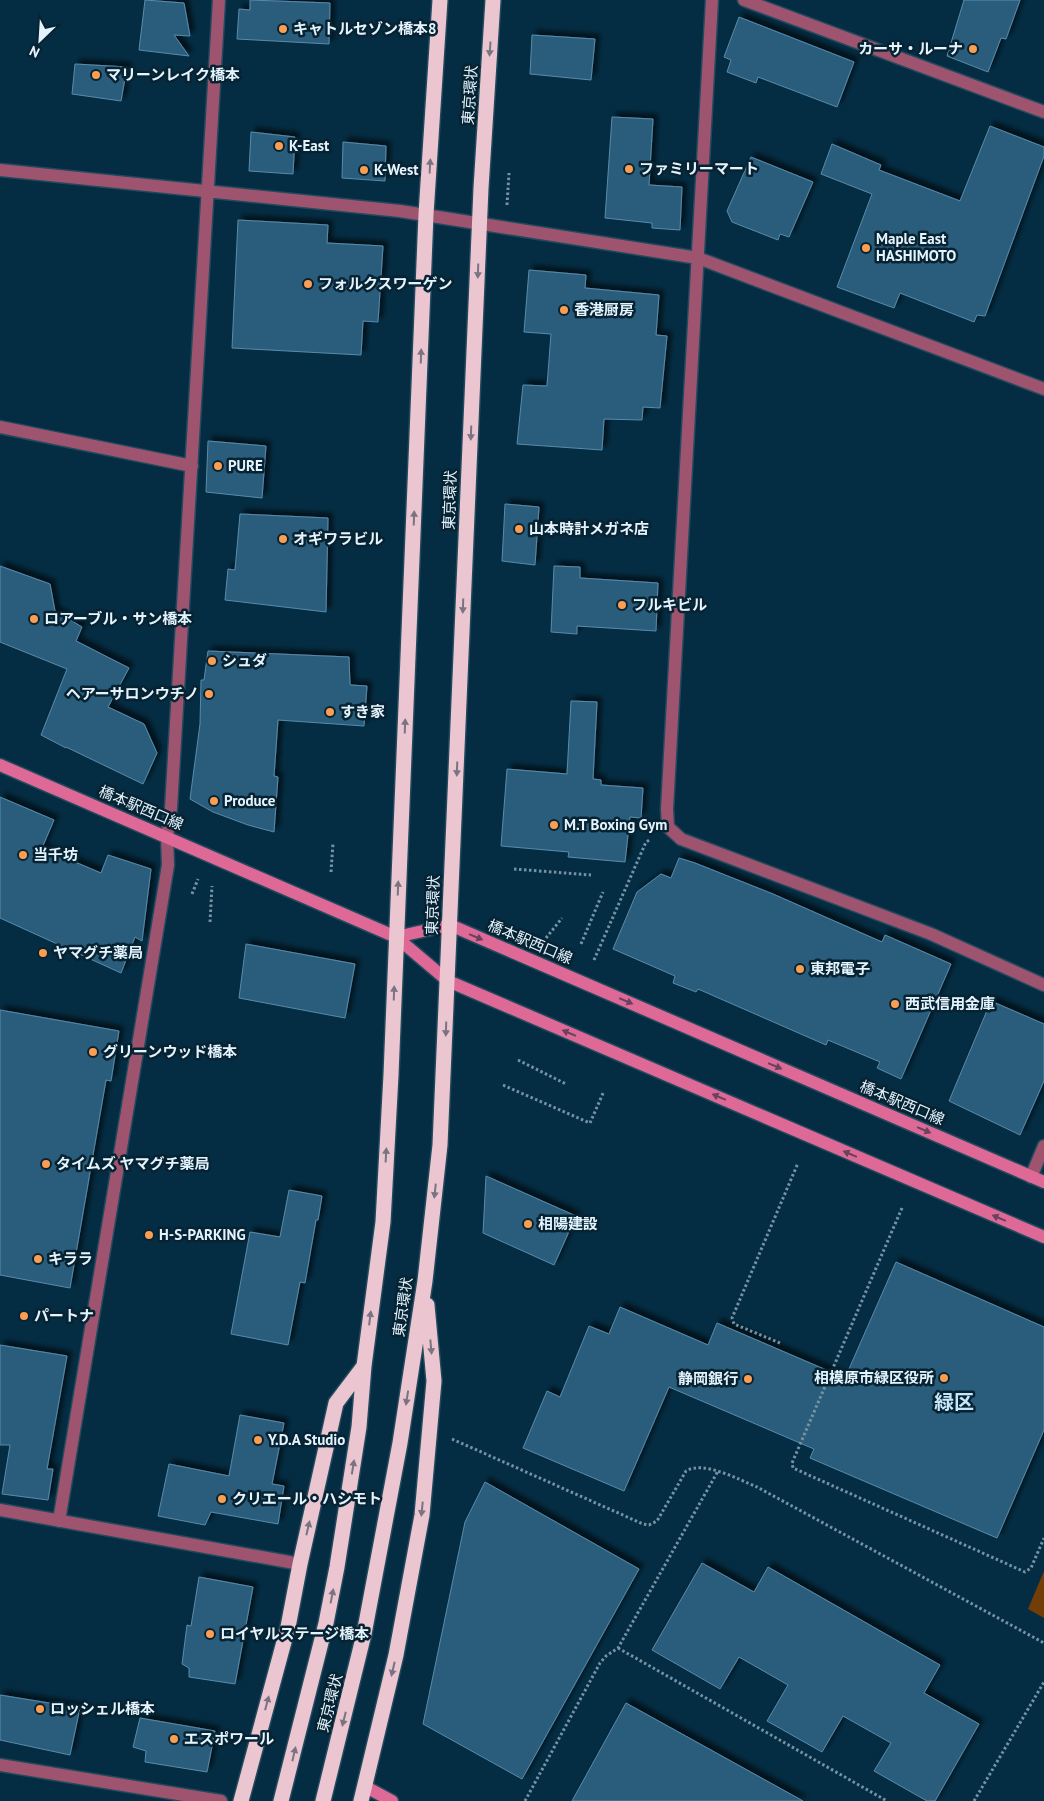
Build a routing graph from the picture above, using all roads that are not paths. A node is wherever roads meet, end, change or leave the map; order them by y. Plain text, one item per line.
1 (219, 0) edge
2 (440, 0) edge
3 (494, 0) edge
4 (712, 0) edge
5 (744, 0) edge
6 (1044, 112) edge
7 (0, 170) edge
8 (208, 191) junction
9 (426, 214) junction
10 (480, 222) junction
11 (698, 258) junction
12 (1044, 389) edge
13 (0, 427) edge
14 (192, 466) junction
15 (0, 765) edge
16 (167, 837) junction
17 (450, 925) junction
18 (396, 937) junction
19 (448, 980) junction
20 (1044, 985) edge
21 (1044, 1146) edge
22 (1031, 1177) junction
23 (1044, 1182) edge
24 (1044, 1237) edge
25 (425, 1281) junction
26 (364, 1366) junction
27 (0, 1510) edge
28 (59, 1521) junction
29 (300, 1564) junction
30 (0, 1765) edge
31 (364, 1794) edge
32 (221, 1801) edge
33 (241, 1801) edge
34 (281, 1801) edge
35 (323, 1801) edge
36 (392, 1801) edge

1 - 8 street
9 -> 2 highway, 東京環状
3 -> 10 highway, 東京環状
4 - 11 street
5 - 6 street
7 - 8 street
8 - 9 street
8 - 14 street
9 - 10 street
18 -> 9 highway, 東京環状
10 - 11 street
10 -> 17 highway, 東京環状
11 - 12 street
11 - 20 street
13 - 14 street
14 - 16 street
15 - 16 street, 橋本駅西口線
16 - 18 street, 橋本駅西口線
16 - 28 street
17 - 18 street
17 - 19 highway, 東京環状
17 -> 22 street, 橋本駅西口線
18 - 19 street, 橋本駅西口線
26 -> 18 highway, 東京環状
24 -> 19 street, 橋本駅西口線
19 -> 25 highway, 東京環状
21 - 22 street
22 - 23 street, 橋本駅西口線
25 -> 31 highway
25 -> 35 highway, 東京環状
29 -> 26 highway
34 -> 26 highway, 東京環状
27 - 28 street
28 - 29 street
33 -> 29 highway
30 - 32 street
31 - 36 street

